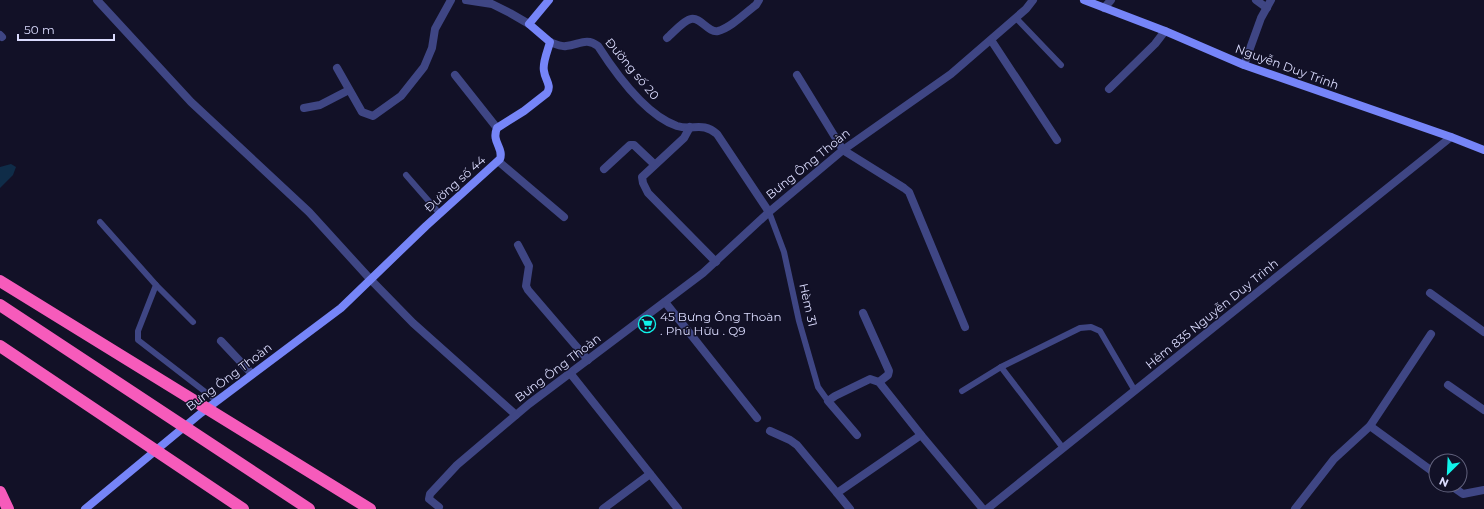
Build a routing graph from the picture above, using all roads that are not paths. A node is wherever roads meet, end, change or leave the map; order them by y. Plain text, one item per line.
1 (97, 0) edge
2 (451, 0) edge
3 (466, 0) edge
4 (549, 0) edge
5 (760, 0) edge
6 (1033, 0) edge
7 (1084, 0) edge
8 (1111, 0) edge
9 (1256, 0) edge
10 (1271, 0) edge
11 (1104, 8) junction
12 (1267, 8) junction
13 (1016, 18) junction
14 (529, 24) junction
15 (1165, 30) junction
16 (667, 38) dead end
17 (991, 40) junction
18 (550, 42) junction
19 (1061, 65) dead end
20 (1244, 66) junction
21 (337, 68) dead end
22 (455, 75) dead end
23 (797, 75) dead end
24 (1109, 89) dead end
25 (349, 90) junction
26 (304, 108) dead end
27 (690, 127) junction
28 (497, 128) junction
29 (1451, 137) junction
30 (1057, 140) dead end
31 (843, 150) junction
32 (1484, 150) edge
33 (498, 161) junction
34 (654, 164) junction
35 (604, 169) dead end
36 (406, 175) dead end
37 (769, 212) junction
38 (440, 214) junction
39 (564, 217) dead end
40 (100, 222) dead end
41 (518, 246) dead end
42 (716, 262) junction
43 (371, 280) junction
44 (0, 281) edge
45 (156, 285) junction
46 (1430, 293) dead end
47 (665, 302) junction
48 (0, 305) edge
49 (862, 313) dead end
50 (193, 322) dead end
51 (965, 327) dead end
52 (1484, 331) edge
53 (1431, 334) dead end
54 (221, 341) dead end
55 (0, 346) edge
56 (588, 360) junction
57 (1001, 366) junction
58 (570, 373) junction
59 (252, 374) junction
60 (879, 382) junction
61 (1448, 385) dead end
62 (962, 391) dead end
63 (1135, 391) junction
64 (216, 401) junction
65 (828, 401) junction
66 (1484, 410) edge
67 (516, 415) junction
68 (757, 418) dead end
69 (1370, 426) junction
70 (770, 431) dead end
71 (857, 435) dead end
72 (921, 435) junction
73 (1063, 448) junction
74 (1428, 468) edge
75 (650, 474) junction
76 (1484, 490) edge
77 (0, 492) edge
78 (837, 493) junction
79 (1462, 493) edge
80 (439, 507) dead end
81 (8, 509) edge
82 (85, 509) edge
83 (243, 509) edge
84 (309, 509) edge
85 (370, 509) edge
86 (604, 509) edge
87 (678, 509) edge
88 (850, 509) edge
89 (983, 509) edge
90 (987, 509) edge
91 (1295, 509) edge

1 - 43 street
2 - 25 street
3 - 14 street
4 - 14 street
5 - 16 street
6 - 13 street, Bưng Ông Thoàn
7 - 11 street, Nguyễn Duy Trinh
8 - 11 street
9 - 12 street
10 - 12 street
11 - 15 street, Nguyễn Duy Trinh
12 - 20 street
13 - 17 street, Bưng Ông Thoàn
13 - 19 lane
14 - 18 street
15 - 20 street, Nguyễn Duy Trinh
15 - 24 street
17 - 30 street
17 - 31 street, Bưng Ông Thoàn
18 - 27 street, Đường số 20
18 - 28 street
20 - 29 street, Nguyễn Duy Trinh
21 - 25 street
22 - 28 street
23 - 31 street
25 - 26 street
27 - 34 street
27 - 37 street, Đường số 20
28 - 33 street, Đường số 44
29 - 32 street, Nguyễn Duy Trinh
29 - 63 street, Hẻm 835 Nguyễn Duy Trinh
31 - 37 street, Bưng Ông Thoàn
31 - 51 street
33 - 38 street, Đường số 44
33 - 39 street
34 - 35 street
34 - 42 street
36 - 38 lane
37 - 42 street, Bưng Ông Thoàn
37 - 65 lane, Hèm 31
38 - 43 street, Đường số 44
40 - 45 lane
41 - 56 street
42 - 47 street, Bưng Ông Thoàn
43 - 59 street, Bưng Ông Thoàn
43 - 67 street, Bưng Ông Thoàn
44 - 85 highway, bridge
45 - 50 lane
45 - 64 lane
46 - 52 street
47 - 56 street, Bưng Ông Thoàn
47 - 68 street
48 - 84 highway, bridge
49 - 60 street
53 - 69 street
54 - 59 street
55 - 83 highway, bridge
56 - 58 street, Bưng Ông Thoàn
57 - 62 lane
57 - 63 lane
57 - 73 lane
58 - 67 street, Bưng Ông Thoàn
58 - 75 street
59 - 64 street, Bưng Ông Thoàn
60 - 65 street
60 - 72 street
61 - 66 street
63 - 73 street, Hẻm 835 Nguyễn Duy Trinh
64 - 82 street, Bưng Ông Thoàn
65 - 71 street
67 - 80 street
69 - 74 street
69 - 91 street
70 - 78 street
72 - 78 street
72 - 89 street
73 - 90 street, Hẻm 835 Nguyễn Duy Trinh
75 - 86 street
75 - 87 street
76 - 79 street
77 - 81 highway
78 - 88 street

